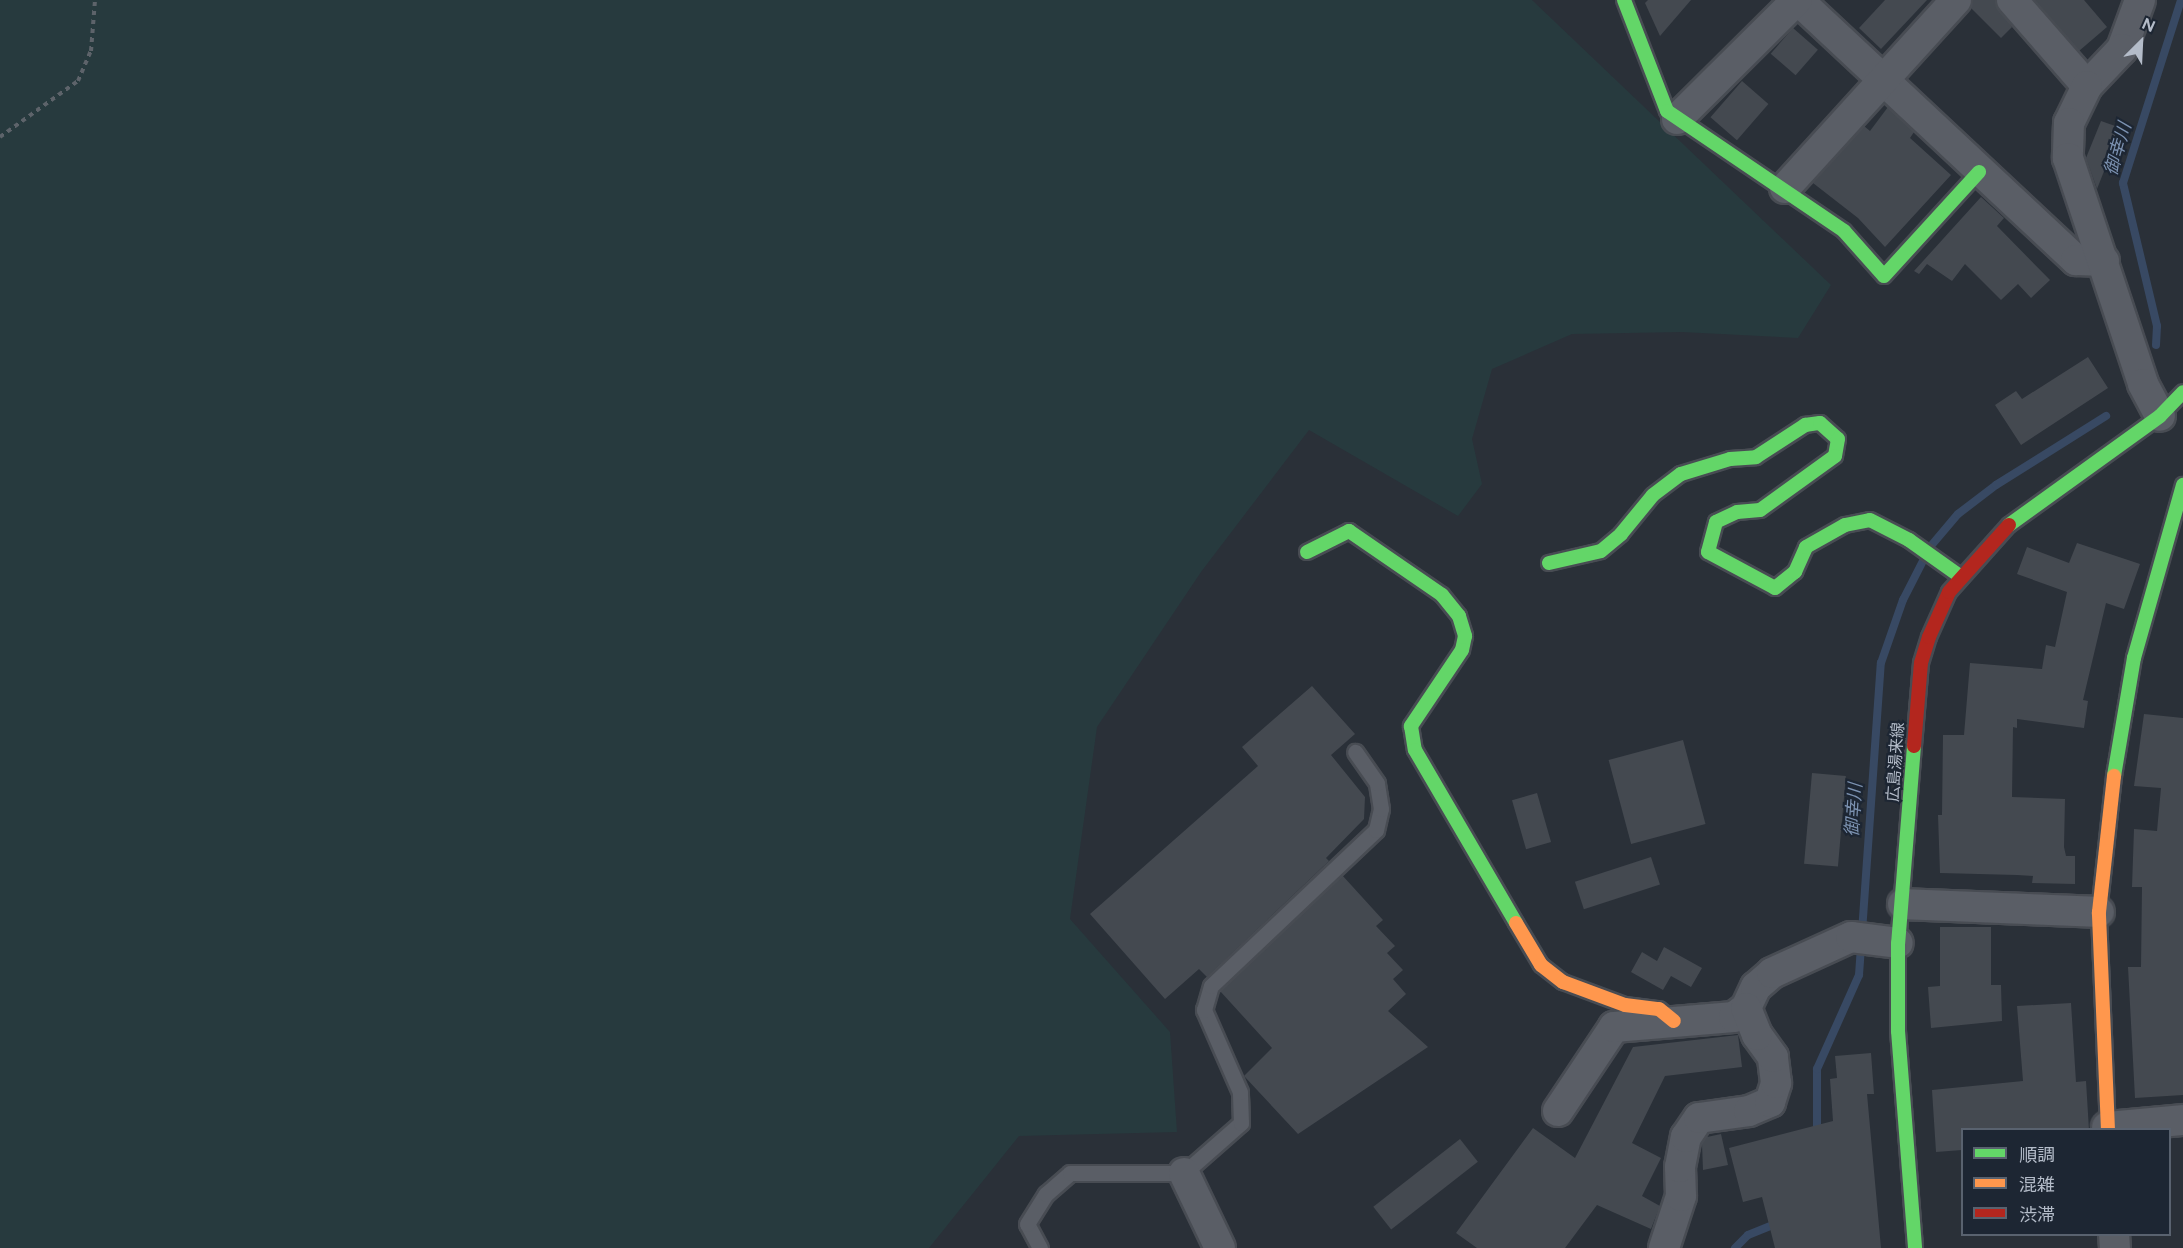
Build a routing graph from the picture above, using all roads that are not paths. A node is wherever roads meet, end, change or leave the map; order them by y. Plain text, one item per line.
1 (1624, 0) edge
2 (1798, 0) edge
3 (1956, 0) edge
4 (2012, 0) edge
5 (2140, 0) edge
6 (1883, 83) junction
7 (2087, 86) junction
8 (1677, 120) junction
9 (1979, 172) junction
10 (1785, 188) junction
11 (2104, 261) junction
12 (2183, 393) edge
13 (2160, 416) junction
14 (2183, 485) edge
15 (2178, 521) edge
16 (1307, 552) dead end
17 (1549, 563) dead end
18 (1961, 577) junction
19 (1355, 752) dead end
20 (1903, 904) junction
21 (2099, 912) junction
22 (1898, 943) junction
23 (1746, 1008) junction
24 (1674, 1021) junction
25 (1558, 1111) dead end
26 (2183, 1120) edge
27 (2107, 1128) edge
28 (1184, 1173) junction
29 (1041, 1248) edge
30 (1220, 1248) edge
31 (1664, 1248) edge
32 (1915, 1248) edge

1 - 8 street
2 - 6 street
2 - 8 street
3 - 6 street
4 - 7 street
5 - 7 street
6 - 9 street
6 - 10 street
7 - 11 street
8 - 10 street
9 - 10 street
9 - 11 street
11 - 13 street
12 - 13 street, 広島湯来線
13 - 18 street, 広島湯来線
14 - 15 street
15 - 21 street
16 - 24 street
17 - 18 street
18 - 20 street, 広島湯来線
19 - 28 lane
20 - 21 street
20 - 22 street, 広島湯来線
21 - 27 street
22 - 23 street
22 - 32 street, 広島湯来線
23 - 24 street
23 - 31 street
24 - 25 street
26 - 27 street
28 - 29 lane
28 - 30 street

